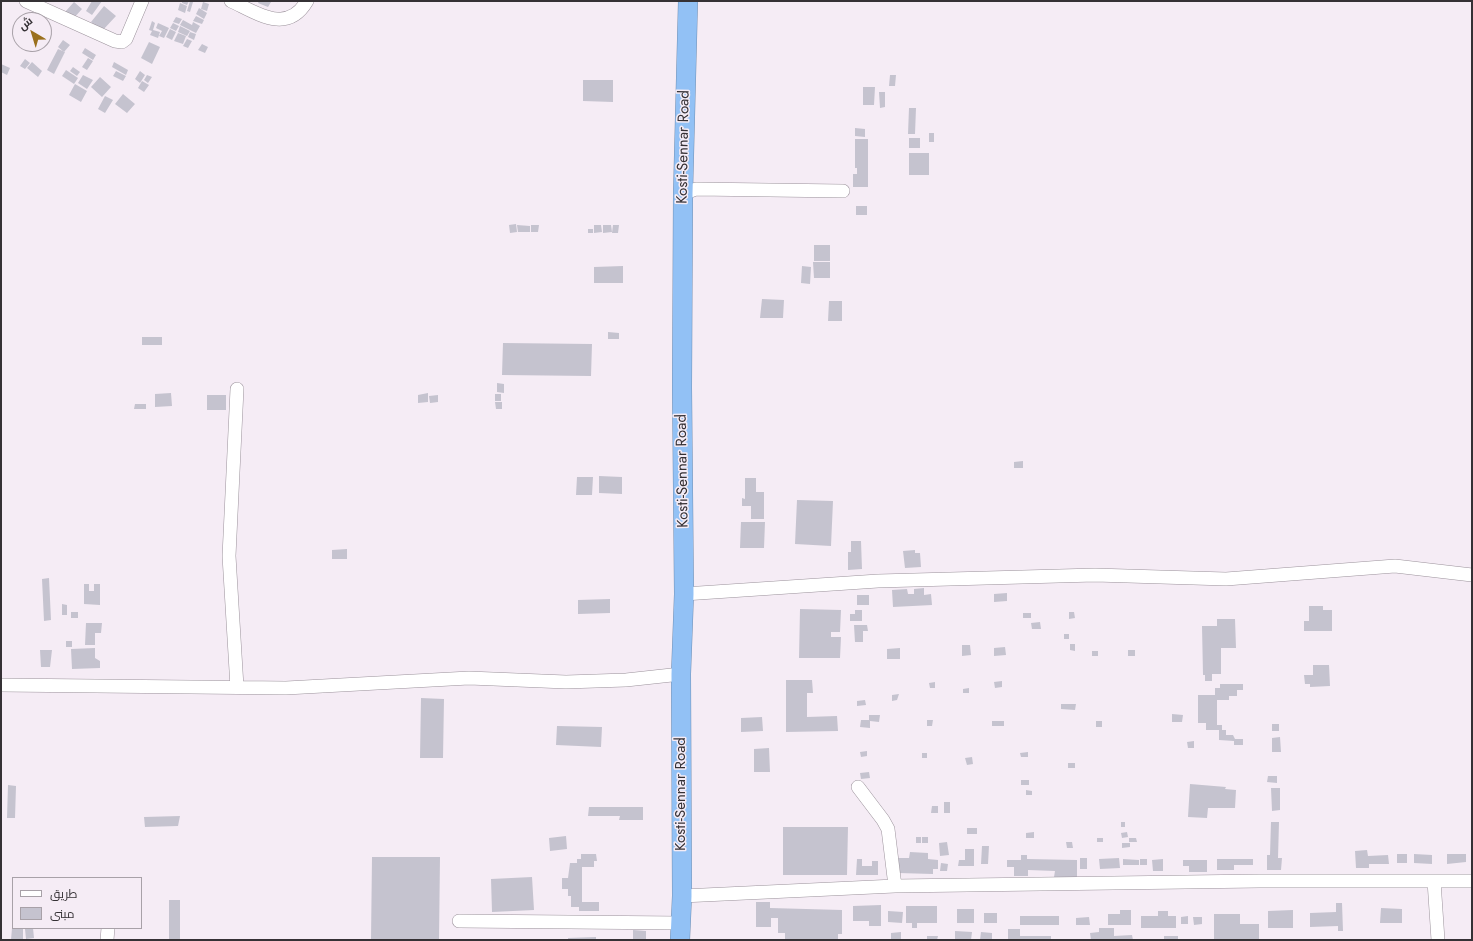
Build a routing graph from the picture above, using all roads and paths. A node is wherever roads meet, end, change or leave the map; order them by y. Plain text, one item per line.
1 (26, 1) edge
2 (142, 1) edge
3 (231, 1) edge
4 (307, 1) edge
5 (688, 1) edge
6 (843, 191) dead end
7 (683, 194) junction
8 (236, 389) dead end
9 (1472, 575) edge
10 (684, 594) junction
11 (681, 674) junction
12 (1, 685) edge
13 (237, 687) junction
14 (858, 787) dead end
15 (1434, 881) junction
16 (1472, 881) edge
17 (895, 886) junction
18 (682, 896) junction
19 (460, 921) dead end
20 (108, 929) edge
21 (680, 931) edge
22 (106, 940) edge
23 (1438, 940) edge

1 - 2 street
3 - 4 street
5 - 7 highway, Kosti-Sennar Road
6 - 7 street
7 - 10 highway, Kosti-Sennar Road
8 - 13 street
9 - 10 street
10 - 11 highway, Kosti-Sennar Road
11 - 13 street
11 - 18 highway, Kosti-Sennar Road
12 - 13 street
14 - 17 street
15 - 16 street
15 - 17 street
15 - 23 street
17 - 18 street
18 - 21 highway, Kosti-Sennar Road
19 - 21 street
20 - 22 street

